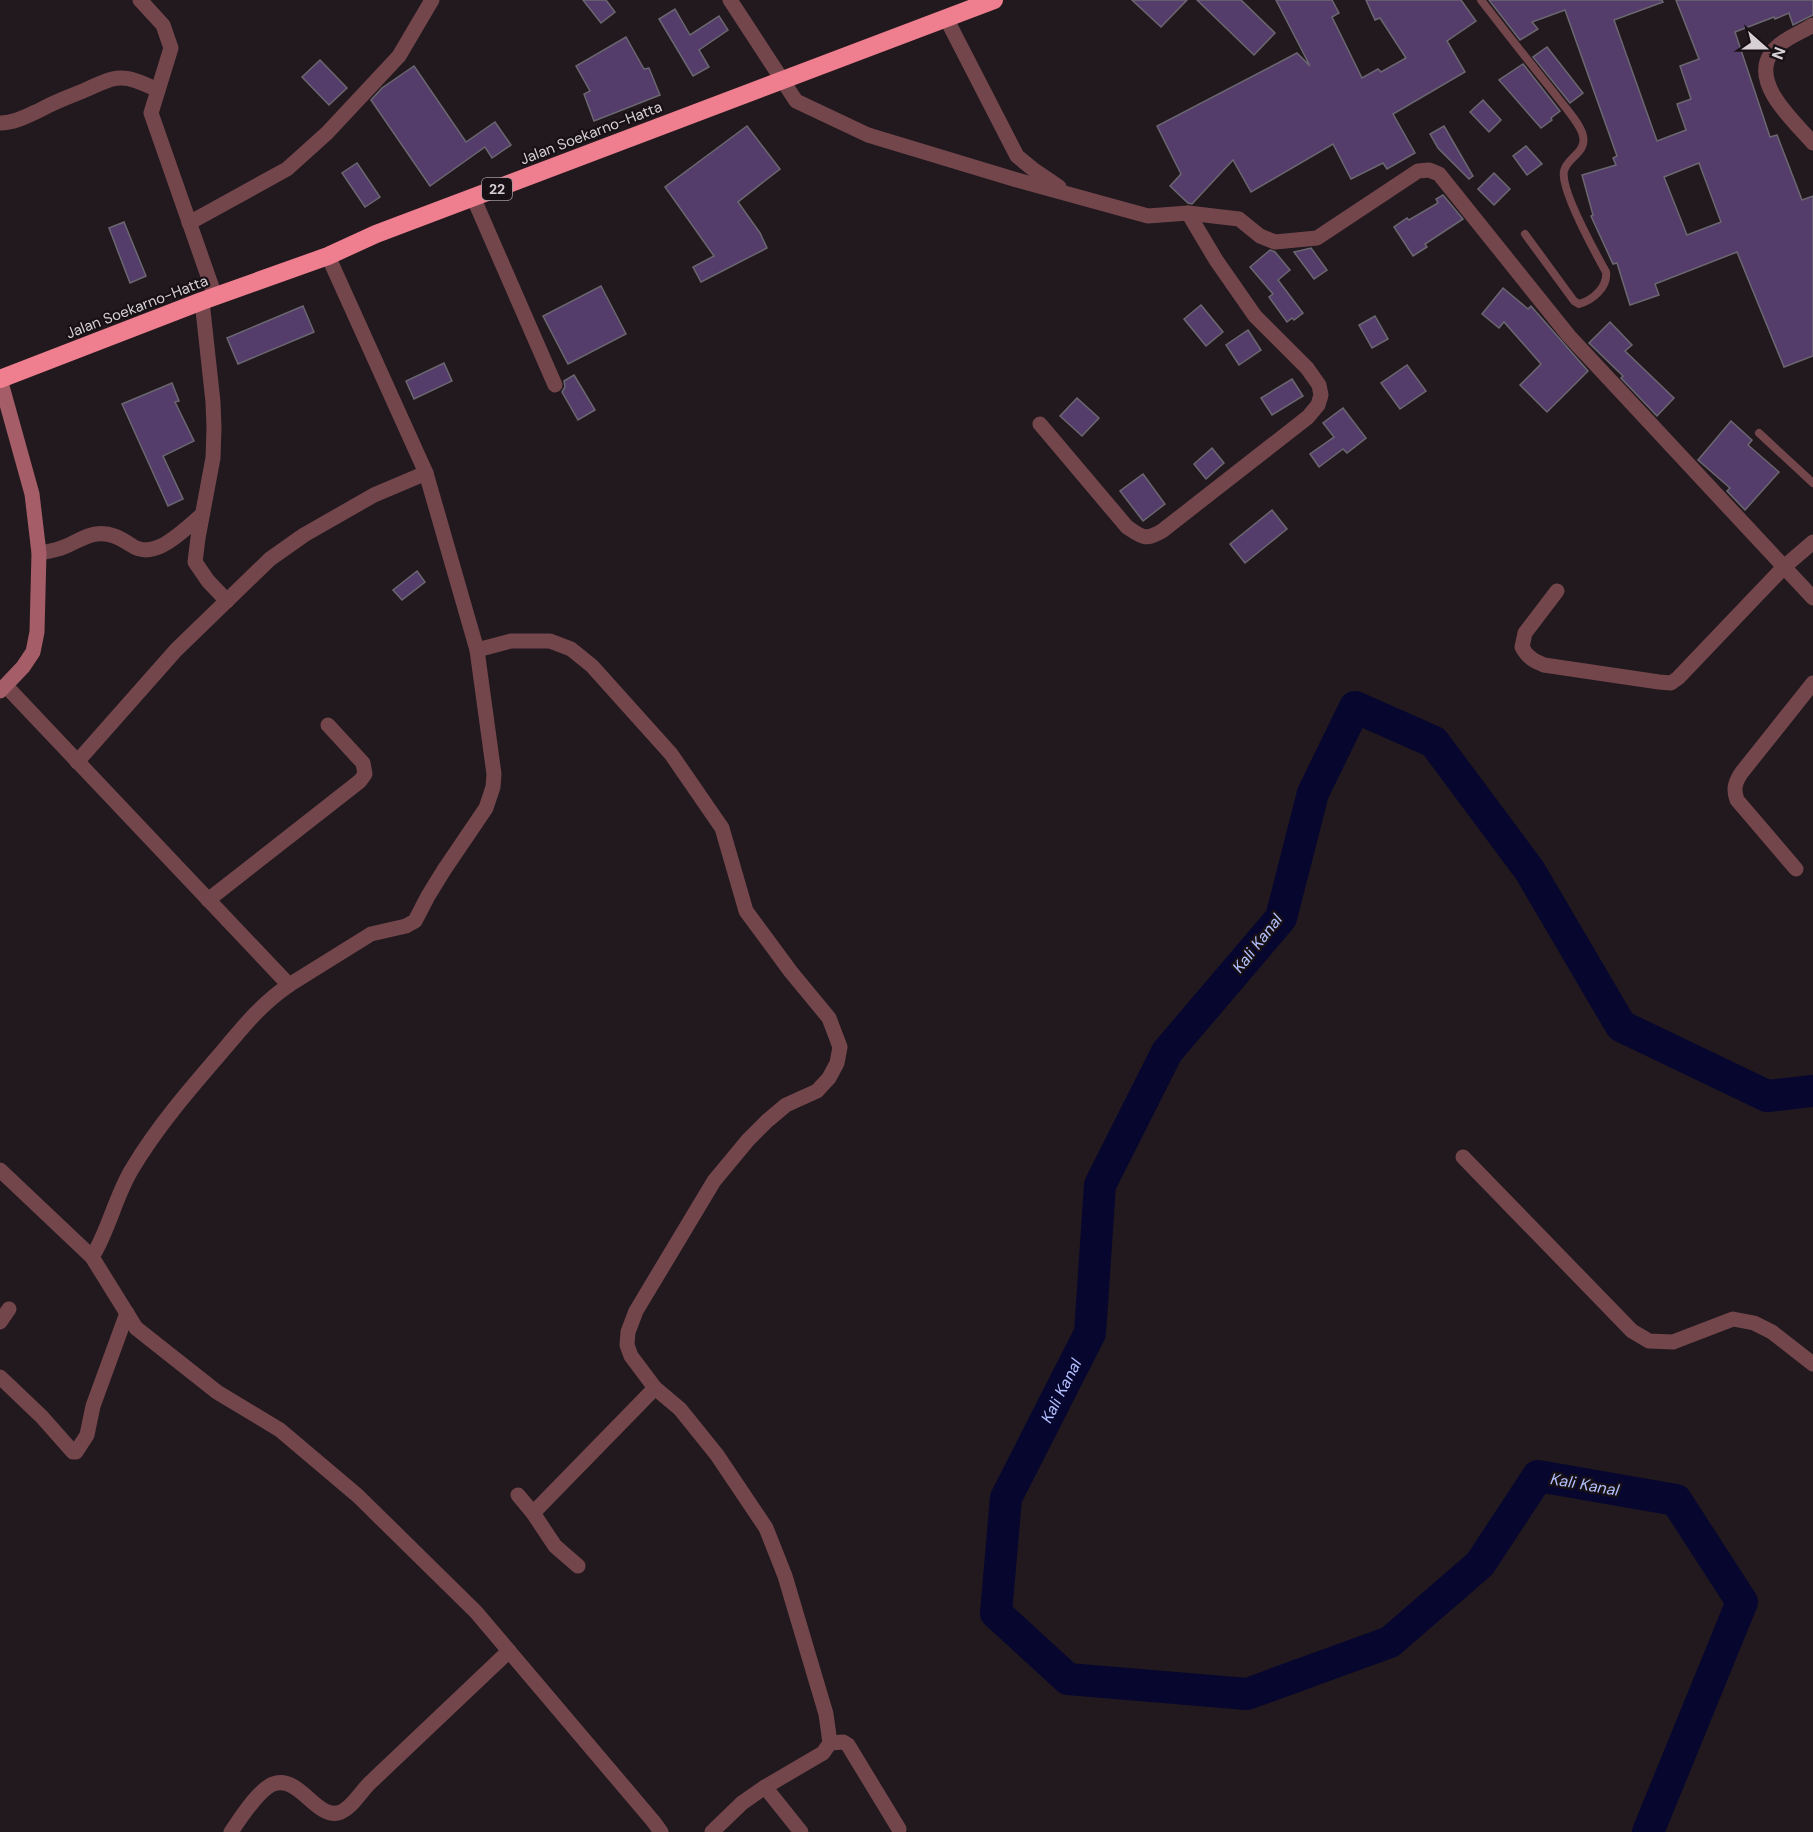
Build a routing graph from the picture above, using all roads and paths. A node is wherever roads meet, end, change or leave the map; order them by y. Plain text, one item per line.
1 (140, 0) edge
2 (432, 0) edge
3 (730, 0) edge
4 (994, 0) edge
5 (1481, 0) edge
6 (946, 18) junction
7 (1813, 25) edge
8 (783, 80) junction
9 (158, 90) junction
10 (0, 123) edge
11 (1813, 143) edge
12 (1071, 195) junction
13 (473, 197) junction
14 (1188, 213) junction
15 (189, 223) junction
16 (1526, 234) dead end
17 (328, 256) junction
18 (208, 299) junction
19 (0, 379) edge
20 (555, 385) dead end
21 (1040, 424) dead end
22 (1760, 433) dead end
23 (426, 473) junction
24 (1813, 483) edge
25 (202, 515) junction
26 (1813, 542) edge
27 (39, 553) junction
28 (1784, 567) junction
29 (1557, 591) dead end
30 (1813, 598) edge
31 (227, 601) junction
32 (477, 650) junction
33 (1813, 683) edge
34 (3, 689) edge
35 (328, 726) dead end
36 (77, 762) junction
37 (1796, 869) dead end
38 (208, 900) junction
39 (289, 985) junction
40 (1463, 1158) dead end
41 (0, 1170) edge
42 (92, 1257) junction
43 (9, 1309) dead end
44 (127, 1313) junction
45 (0, 1322) edge
46 (1813, 1364) edge
47 (0, 1377) edge
48 (655, 1388) junction
49 (518, 1495) dead end
50 (533, 1513) junction
51 (578, 1566) dead end
52 (509, 1652) junction
53 (830, 1743) junction
54 (765, 1787) junction
55 (899, 1829) dead end
56 (231, 1832) edge
57 (661, 1832) edge
58 (712, 1832) edge
59 (801, 1832) edge

1 - 9 street
2 - 15 street
3 - 8 street
4 - 6 highway, Jalan Soekarno-Hatta / 22
5 - 16 lane
6 - 8 highway, Jalan Soekarno-Hatta / 22
6 - 12 street
7 - 11 street
8 - 12 street
8 - 13 highway, Jalan Soekarno-Hatta / 22
9 - 10 street
9 - 15 street
12 - 14 street
13 - 17 highway, Jalan Soekarno-Hatta / 22
13 - 20 street
14 - 21 street
14 - 28 street
15 - 18 street
17 - 18 highway, Jalan Soekarno-Hatta / 22
17 - 23 street
18 - 19 highway, Jalan Soekarno-Hatta / 22
18 - 25 street
19 - 27 street
22 - 24 lane
23 - 31 street
23 - 32 street
25 - 27 street
25 - 31 street
26 - 28 street
27 - 34 street
28 - 29 street
28 - 30 street
31 - 36 street
32 - 39 street
32 - 48 street
33 - 37 street
34 - 36 street
35 - 38 street
36 - 38 street
38 - 39 street
39 - 42 street
40 - 46 street
41 - 42 street
42 - 44 street
43 - 45 street
44 - 47 street
44 - 52 street
48 - 50 street
48 - 53 street
49 - 50 street
50 - 51 street
52 - 56 street
52 - 57 street
53 - 54 street
53 - 55 street
54 - 58 street
54 - 59 street

